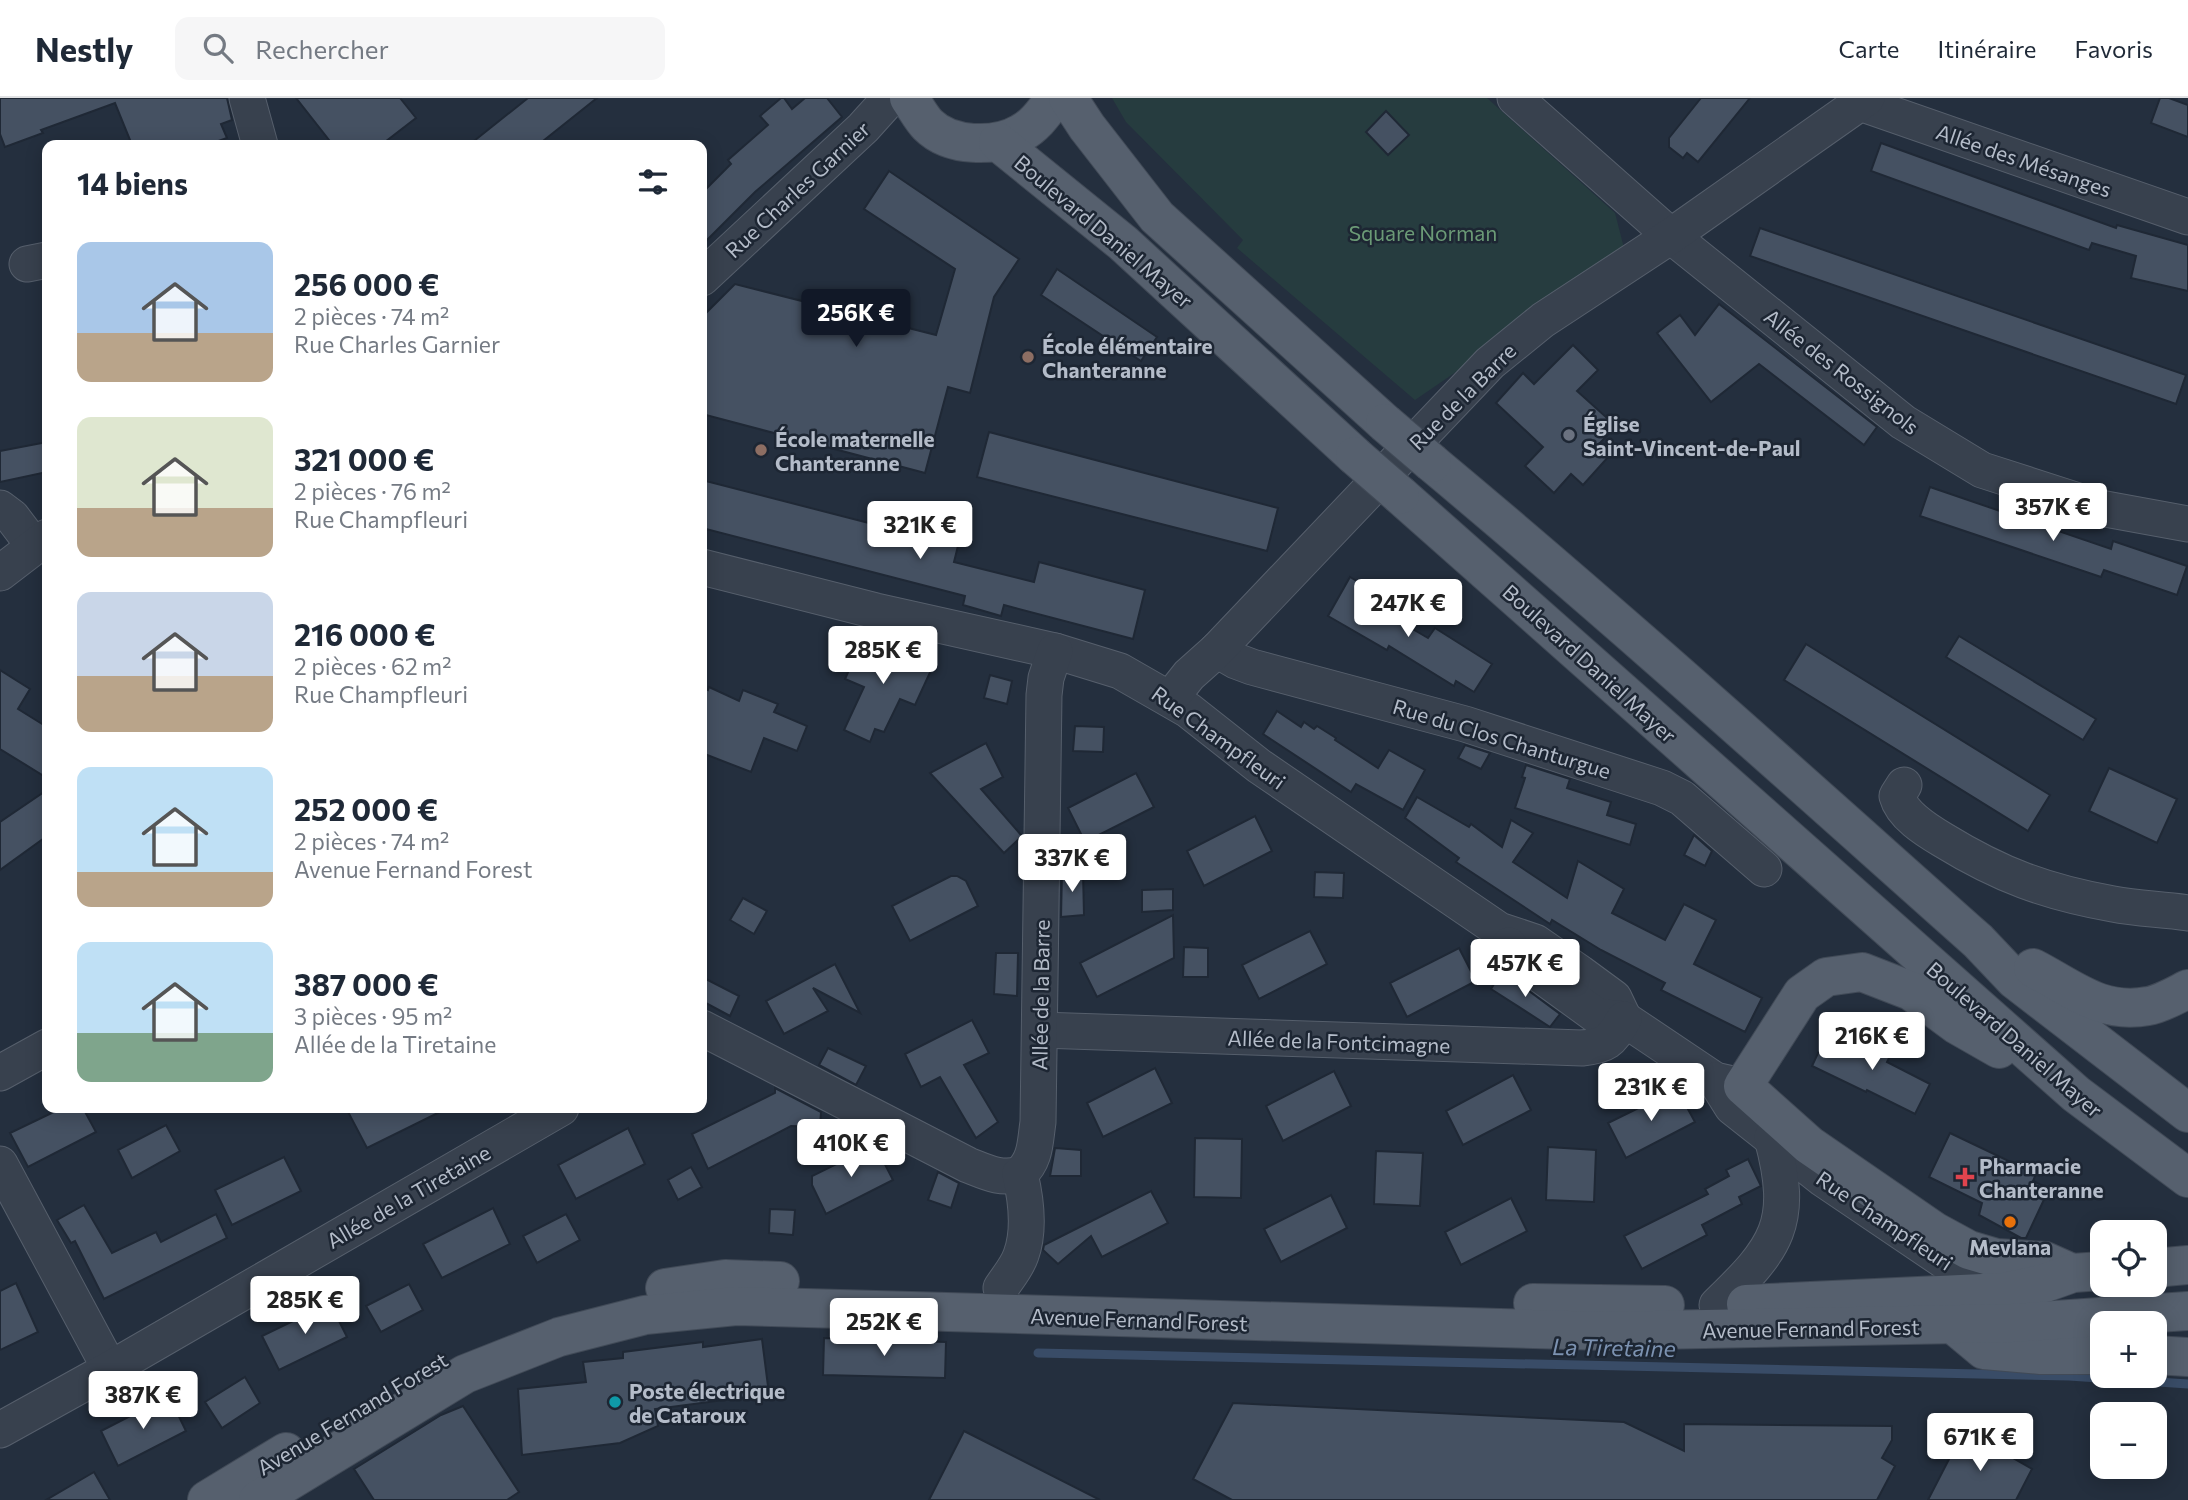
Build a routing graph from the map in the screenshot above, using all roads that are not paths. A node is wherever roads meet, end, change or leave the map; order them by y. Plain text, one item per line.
1 (247, 98) edge
2 (890, 98) edge
3 (909, 98) edge
4 (1055, 98) edge
5 (1068, 98) edge
6 (1515, 98) edge
7 (1863, 101) edge
8 (259, 140) edge
9 (998, 142) junction
10 (2188, 217) edge
11 (1671, 236) junction
12 (707, 273) edge
13 (0, 508) edge
14 (2188, 524) edge
15 (41, 542) edge
16 (707, 568) edge
17 (0, 573) edge
18 (1055, 650) junction
19 (1217, 650) junction
20 (1170, 699) junction
21 (1904, 785) dead end
22 (1764, 869) dead end
23 (2185, 920) edge
24 (1978, 941) junction
25 (2188, 989) edge
26 (1624, 1019) junction
27 (1040, 1030) junction
28 (707, 1031) edge
29 (42, 1050) edge
30 (0, 1073) edge
31 (1728, 1083) junction
32 (2076, 1094) junction
33 (552, 1113) edge
34 (2188, 1113) edge
35 (1776, 1128) junction
36 (0, 1164) edge
37 (1020, 1174) junction
38 (2188, 1178) edge
39 (2188, 1265) edge
40 (2167, 1267) edge
41 (2088, 1272) edge
42 (1001, 1287) junction
43 (2004, 1292) junction
44 (1717, 1305) junction
45 (2188, 1311) edge
46 (2066, 1320) junction
47 (1954, 1325) junction
48 (2090, 1355) edge
49 (2167, 1356) edge
50 (2188, 1357) edge
51 (110, 1369) junction
52 (0, 1430) edge
53 (207, 1500) edge
54 (258, 1500) edge

1 - 8 street
2 - 12 street, Rue Charles Garnier
3 - 9 main road
4 - 9 main road
5 - 24 main road, Boulevard Daniel Mayer, bridge
6 - 11 street, Allée des Rossignols
7 - 10 street, Allée des Mésanges
7 - 11 street, Rue de la Barre
9 - 32 main road, Boulevard Daniel Mayer, bridge
11 - 14 street, Allée des Rossignols
11 - 19 street, Rue de la Barre
13 - 15 street
15 - 17 street
16 - 18 street, Rue Champfleuri
18 - 20 street, Rue Champfleuri
18 - 27 street, Allée de la Barre
19 - 20 street, Rue de la Barre
19 - 22 street, Rue du Clos Chanturgue
20 - 26 street, Rue Champfleuri
21 - 23 street
24 - 25 main road
24 - 34 main road, Boulevard Daniel Mayer
26 - 27 street, Allée de la Fontcimagne
26 - 31 street, Rue Champfleuri
27 - 37 street, Allée de la Barre
28 - 37 street
29 - 30 street
31 - 32 main road
31 - 35 main road
32 - 38 main road, Boulevard Daniel Mayer
33 - 51 street, Allée de la Tiretaine
35 - 41 main road
35 - 43 street, Rue Champfleuri
35 - 44 street, Rue Champfleuri
36 - 51 street
37 - 42 street
39 - 40 main road
41 - 43 main road, Avenue Fernand Forest
42 - 44 main road, Avenue Fernand Forest
42 - 53 main road, Avenue Fernand Forest
43 - 44 main road, Avenue Fernand Forest
43 - 46 street, Rue Champfleuri
45 - 46 main road, Avenue Fernand Forest
46 - 47 main road, Avenue Fernand Forest
47 - 48 main road
47 - 54 main road, Avenue Fernand Forest
49 - 50 main road
51 - 52 street, Allée de la Tiretaine

